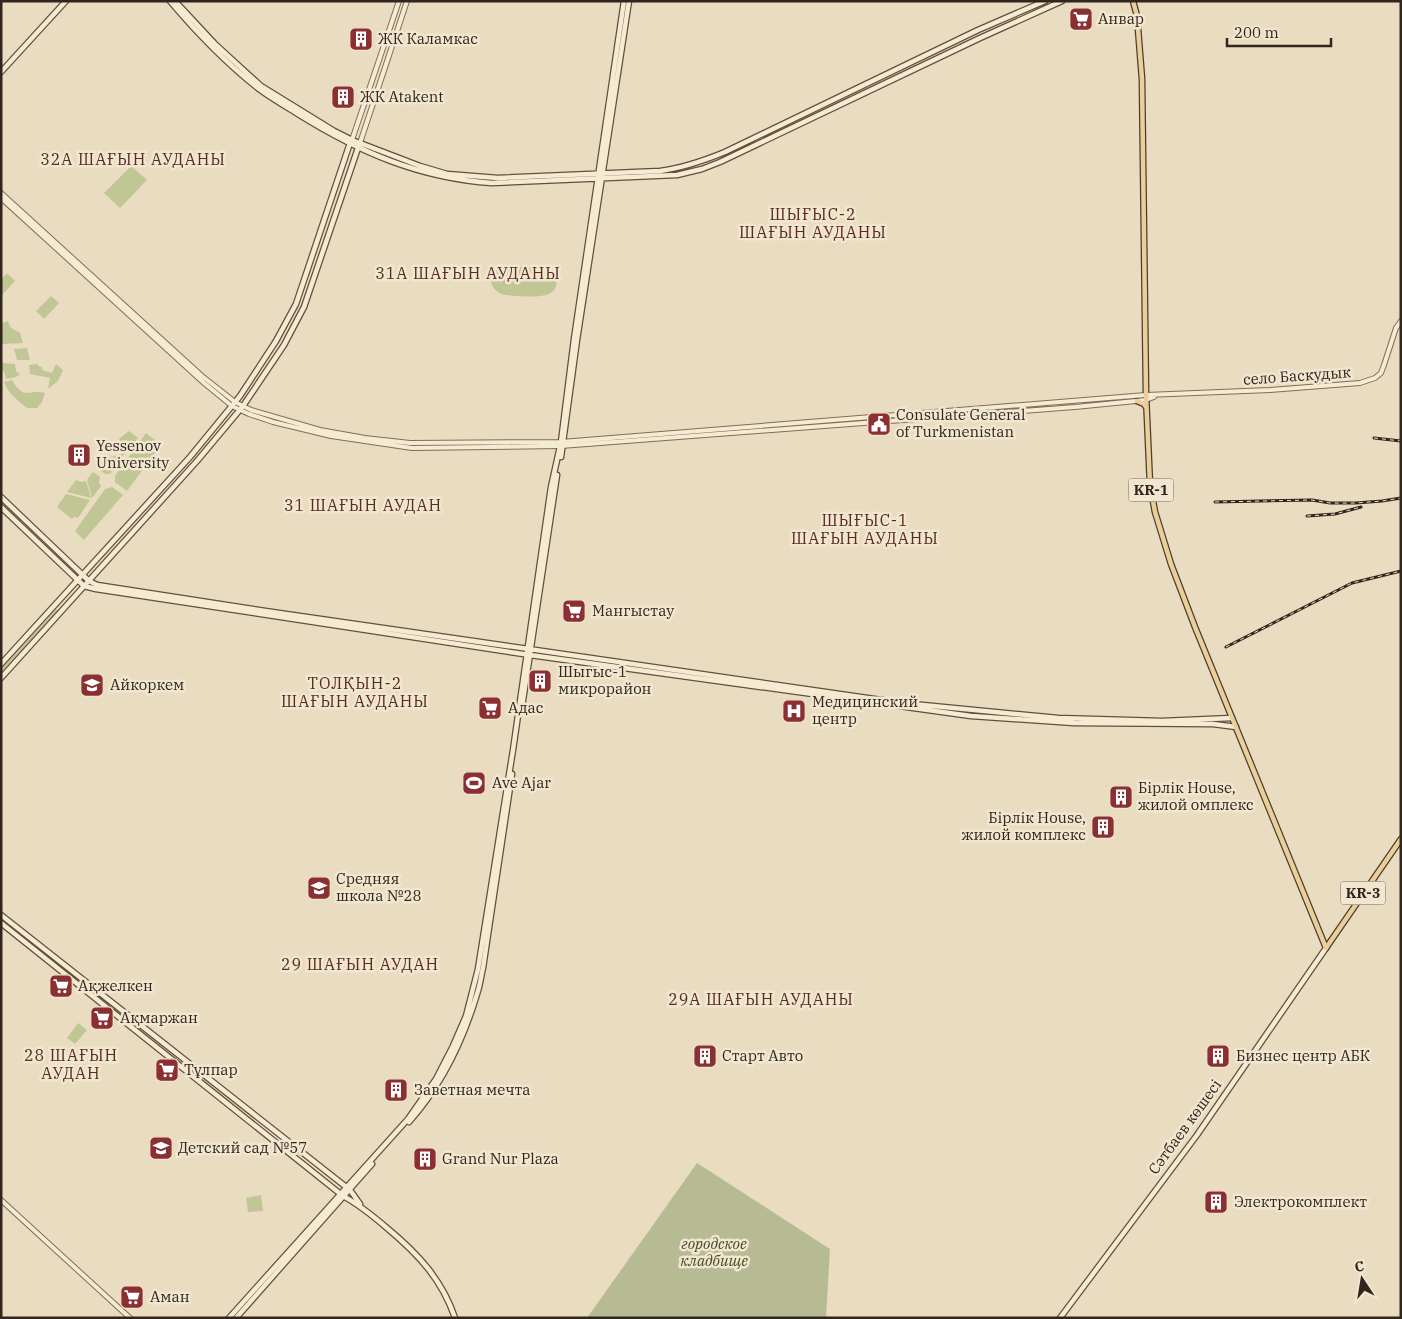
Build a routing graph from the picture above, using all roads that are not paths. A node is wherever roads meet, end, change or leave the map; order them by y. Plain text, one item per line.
1 (65, 1) edge
2 (170, 1) edge
3 (175, 1) edge
4 (398, 1) edge
5 (407, 1) edge
6 (624, 1) edge
7 (629, 1) edge
8 (1046, 1) edge
9 (1062, 1) edge
10 (1133, 1) edge
11 (978, 30) junction
12 (980, 38) junction
13 (1, 70) edge
14 (351, 142) junction
15 (359, 145) junction
16 (600, 175) junction
17 (1, 193) edge
18 (1, 198) edge
19 (1401, 321) edge
20 (276, 341) junction
21 (284, 345) junction
22 (1146, 389) junction
23 (1146, 398) junction
24 (1138, 399) junction
25 (233, 404) junction
26 (241, 408) junction
27 (1146, 408) junction
28 (562, 444) junction
29 (1, 497) edge
30 (1, 507) edge
31 (83, 575) junction
32 (78, 580) junction
33 (89, 581) junction
34 (84, 586) junction
35 (56, 604) junction
36 (63, 610) junction
37 (338, 624) junction
38 (528, 652) junction
39 (1, 664) edge
40 (1, 678) edge
41 (813, 693) junction
42 (1232, 718) junction
43 (1236, 727) junction
44 (1401, 839) edge
45 (1, 915) edge
46 (1, 923) edge
47 (1326, 948) junction
48 (348, 1189) junction
49 (342, 1195) junction
50 (1, 1200) edge
51 (360, 1205) junction
52 (130, 1318) edge
53 (229, 1318) edge
54 (236, 1318) edge
55 (455, 1318) edge
56 (1060, 1318) edge

1 - 13 main road
2 - 14 main road
3 - 14 main road
4 - 14 street
5 - 15 street
6 - 16 main road
7 - 16 main road
8 - 11 main road
9 - 12 main road
10 - 22 main road, KR-1
11 - 12 main road
11 - 16 main road
12 - 16 main road
14 - 15 main road
14 - 20 main road
15 - 16 main road
15 - 21 main road
16 - 28 main road
17 - 25 street
18 - 25 street
19 - 23 street, село Баскудык
20 - 21 main road
20 - 25 main road
21 - 26 main road
22 - 23 main road, KR-1
22 - 24 main road
23 - 24 street, село Баскудык
23 - 27 main road, KR-1
24 - 27 main road
24 - 28 street, село Баскудык
25 - 26 street, село Баскудык
25 - 31 main road
26 - 28 street, село Баскудык
26 - 33 main road
27 - 42 main road, KR-1
28 - 38 main road
29 - 31 main road
30 - 32 main road
31 - 32 main road
31 - 33 main road
32 - 34 main road
32 - 35 main road
33 - 34 main road
33 - 37 main road
34 - 36 main road
34 - 37 main road
35 - 36 main road
35 - 39 main road
36 - 40 main road
37 - 38 main road
38 - 41 main road
38 - 48 main road
41 - 42 main road
41 - 43 main road
42 - 43 main road, KR-1
43 - 47 main road, KR-1
44 - 47 main road, KR-3
45 - 48 main road
46 - 49 main road
47 - 56 main road, Сәтбаев көшесі / KR-3
48 - 49 main road
48 - 51 main road
49 - 51 main road
49 - 53 main road
49 - 54 main road
50 - 52 street
51 - 55 main road

